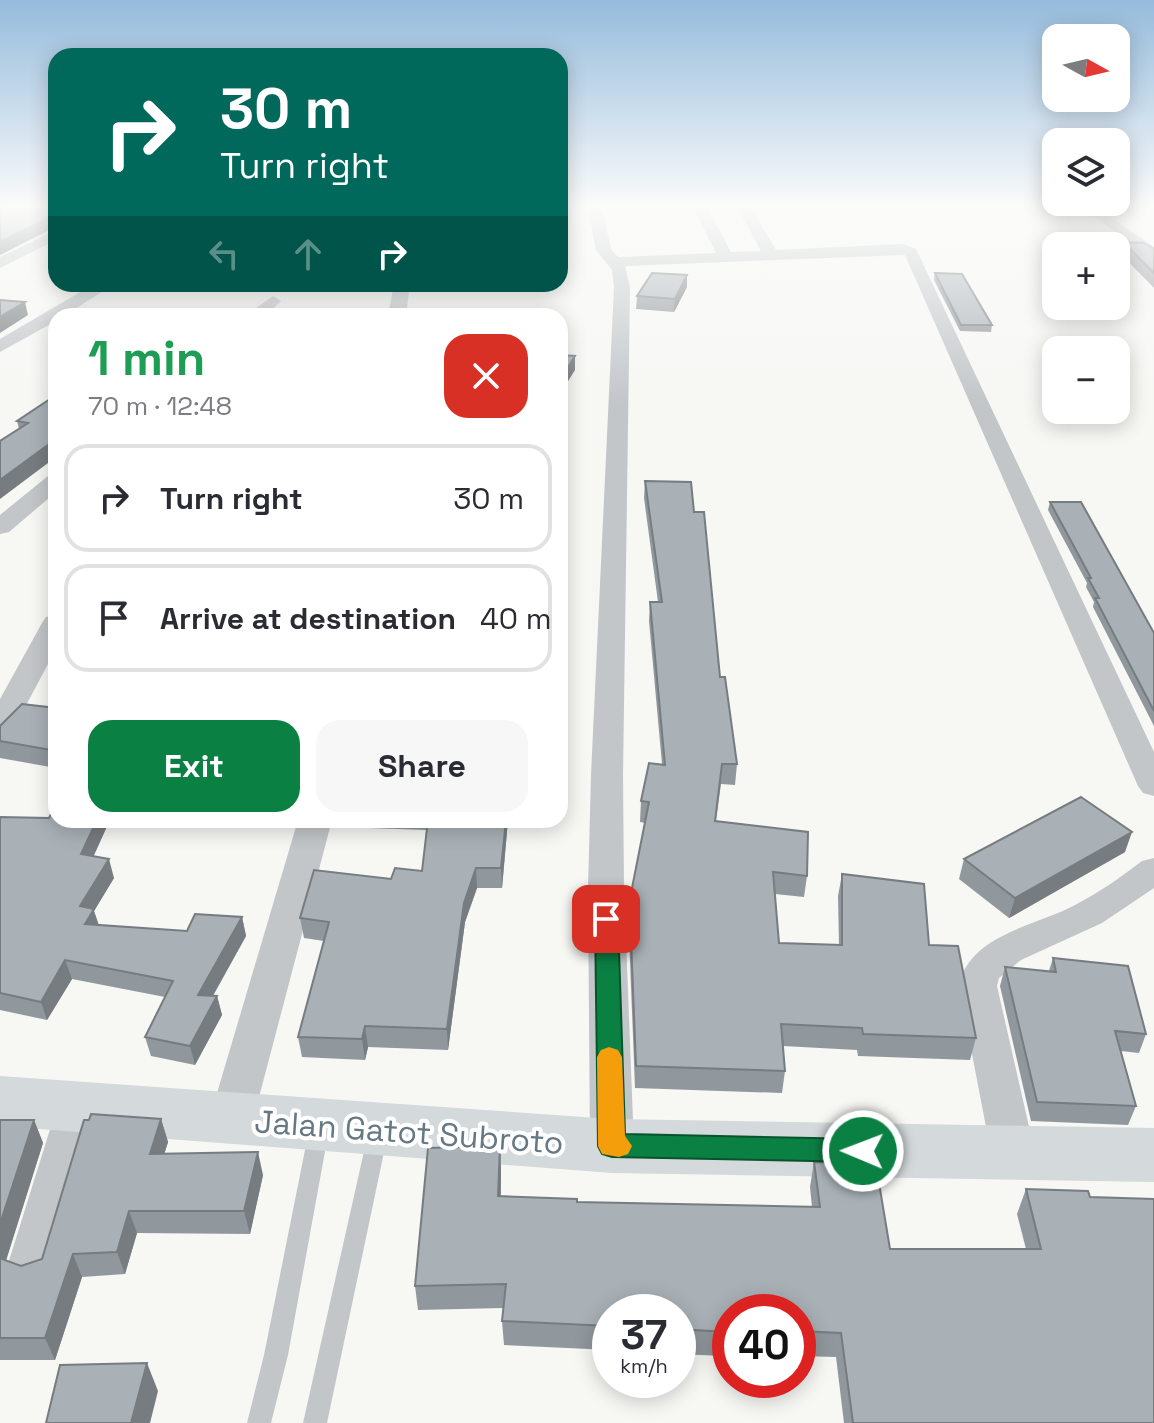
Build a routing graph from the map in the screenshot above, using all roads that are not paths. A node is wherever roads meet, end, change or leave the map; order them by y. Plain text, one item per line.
1 (620, 271) edge
2 (920, 271) edge
3 (93, 292) edge
4 (273, 301) dead end
5 (66, 308) edge
6 (264, 308) edge
7 (48, 318) edge
8 (0, 347) edge
9 (48, 488) edge
10 (0, 527) edge
11 (48, 638) edge
12 (0, 726) edge
13 (1154, 786) edge
14 (313, 828) edge
15 (1154, 870) edge
16 (0, 1101) edge
17 (78, 1107) junction
18 (231, 1120) junction
19 (320, 1126) junction
20 (379, 1130) junction
21 (612, 1146) junction
22 (1013, 1153) junction
23 (1154, 1155) edge
24 (32, 1264) edge
25 (259, 1423) edge
26 (315, 1423) edge

1 - 21 street
2 - 13 street
3 - 5 street
4 - 6 street
7 - 8 street
9 - 10 street
11 - 12 street
14 - 18 street
15 - 22 street
16 - 17 street, Jalan Gatot Subroto
17 - 18 street, Jalan Gatot Subroto
17 - 24 street
18 - 19 street, Jalan Gatot Subroto
19 - 20 street, Jalan Gatot Subroto
19 - 25 lane
20 - 21 street, Jalan Gatot Subroto
20 - 26 lane
21 - 22 street, Jalan Gatot Subroto
22 - 23 street, Jalan Gatot Subroto

